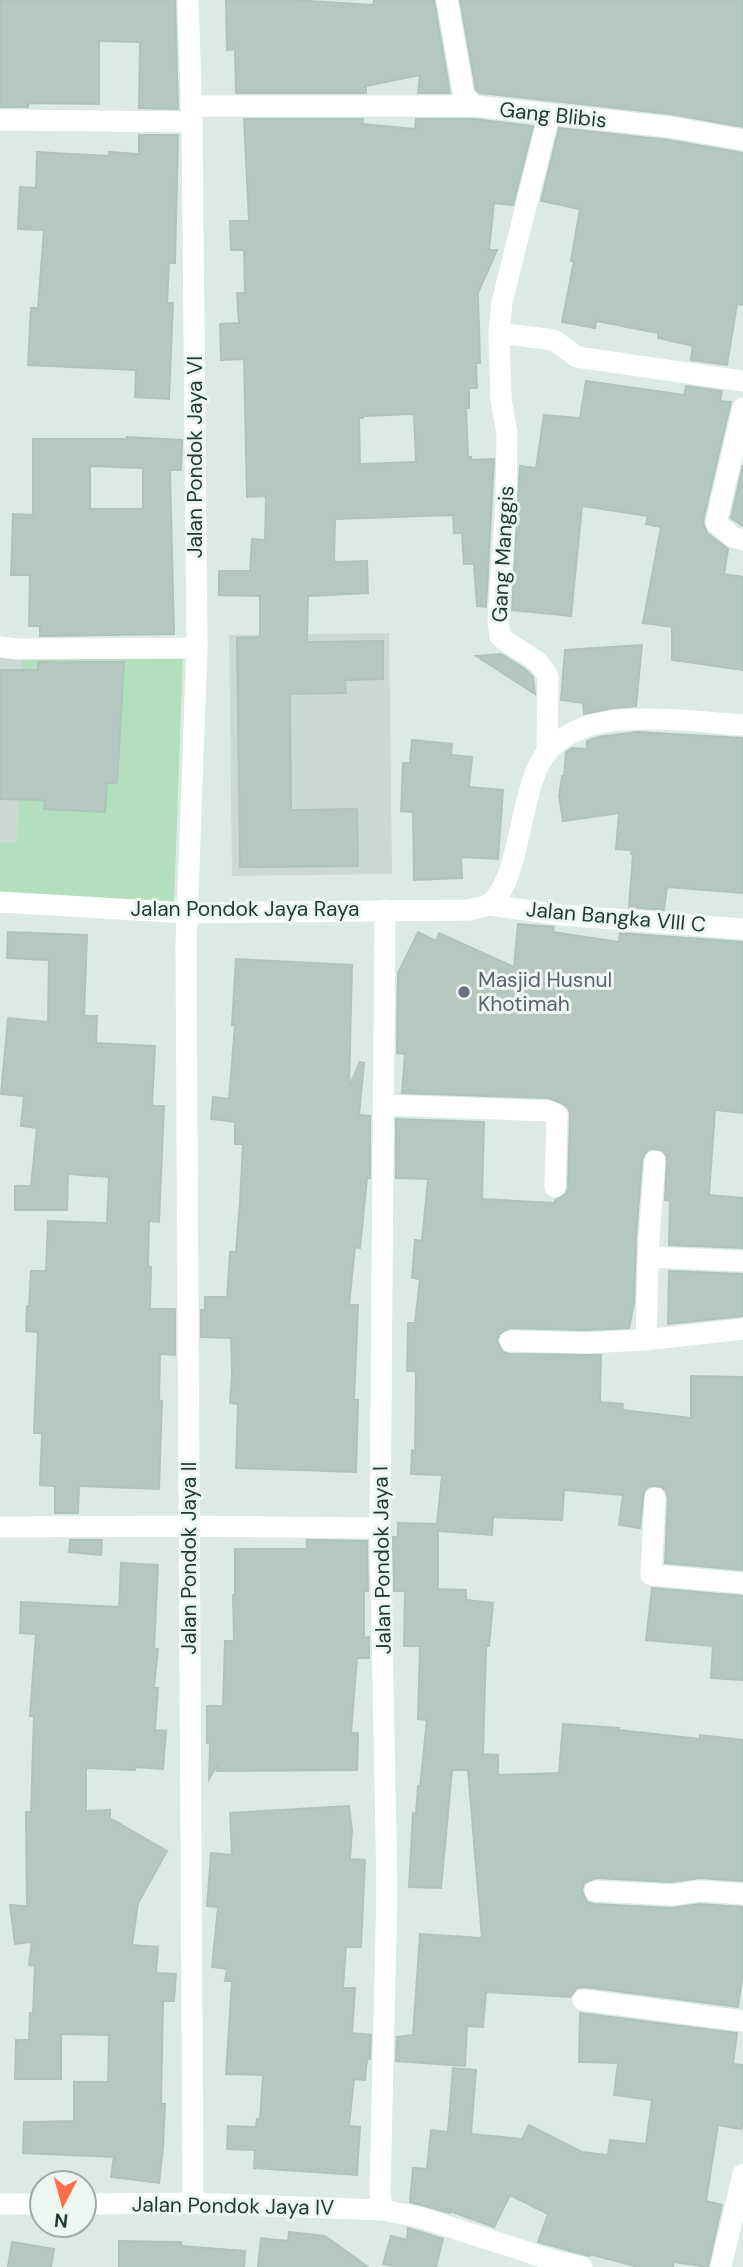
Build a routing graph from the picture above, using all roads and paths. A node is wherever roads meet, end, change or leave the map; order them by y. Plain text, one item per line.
1 (188, 0) edge
2 (447, 0) edge
3 (474, 106) junction
4 (191, 114) junction
5 (549, 115) junction
6 (0, 120) edge
7 (743, 140) edge
8 (499, 333) junction
9 (743, 381) edge
10 (743, 408) edge
11 (743, 540) edge
12 (0, 647) edge
13 (197, 648) junction
14 (743, 725) edge
15 (547, 752) junction
16 (0, 902) edge
17 (489, 905) junction
18 (385, 910) junction
19 (187, 913) junction
20 (743, 929) edge
21 (384, 1105) junction
22 (655, 1161) dead end
23 (555, 1187) dead end
24 (649, 1257) junction
25 (743, 1261) edge
26 (743, 1329) edge
27 (510, 1340) dead end
28 (646, 1340) junction
29 (655, 1498) dead end
30 (189, 1526) junction
31 (0, 1527) edge
32 (380, 1528) junction
33 (743, 1583) edge
34 (595, 1891) dead end
35 (743, 1894) edge
36 (583, 2000) dead end
37 (743, 2021) edge
38 (743, 2174) edge
39 (193, 2203) junction
40 (0, 2204) edge
41 (28, 2204) edge
42 (98, 2204) edge
43 (382, 2210) junction
44 (582, 2267) edge
45 (721, 2267) edge

1 - 4 street, Jalan Pondok Jaya VI
2 - 3 street, Gang Blibis
3 - 4 street
3 - 5 street, Gang Blibis
4 - 6 street
4 - 13 street, Jalan Pondok Jaya VI
5 - 7 street, Gang Blibis
5 - 8 street, Gang Manggis
8 - 9 street
8 - 15 street, Gang Manggis
10 - 11 street
12 - 13 street
13 - 19 street, Jalan Pondok Jaya VI
14 - 15 street
15 - 17 street
16 - 19 street, Jalan Pondok Jaya Raya
17 - 18 street, Jalan Pondok Jaya Raya
17 - 20 street, Jalan Bangka VIII C
18 - 19 street, Jalan Pondok Jaya Raya
18 - 21 street, Jalan Pondok Jaya I
19 - 30 street, Jalan Pondok Jaya II
21 - 23 street
21 - 32 street, Jalan Pondok Jaya I
22 - 24 street
24 - 25 street
24 - 28 street
26 - 28 street
27 - 28 street
29 - 33 street
30 - 31 street
30 - 32 street
30 - 39 street, Jalan Pondok Jaya II
32 - 43 street, Jalan Pondok Jaya I
34 - 35 street
36 - 37 street
38 - 45 street
39 - 42 street, Jalan Pondok Jaya IV
39 - 43 street, Jalan Pondok Jaya IV
40 - 41 street
43 - 44 street, Jalan Pondok Jaya IV

